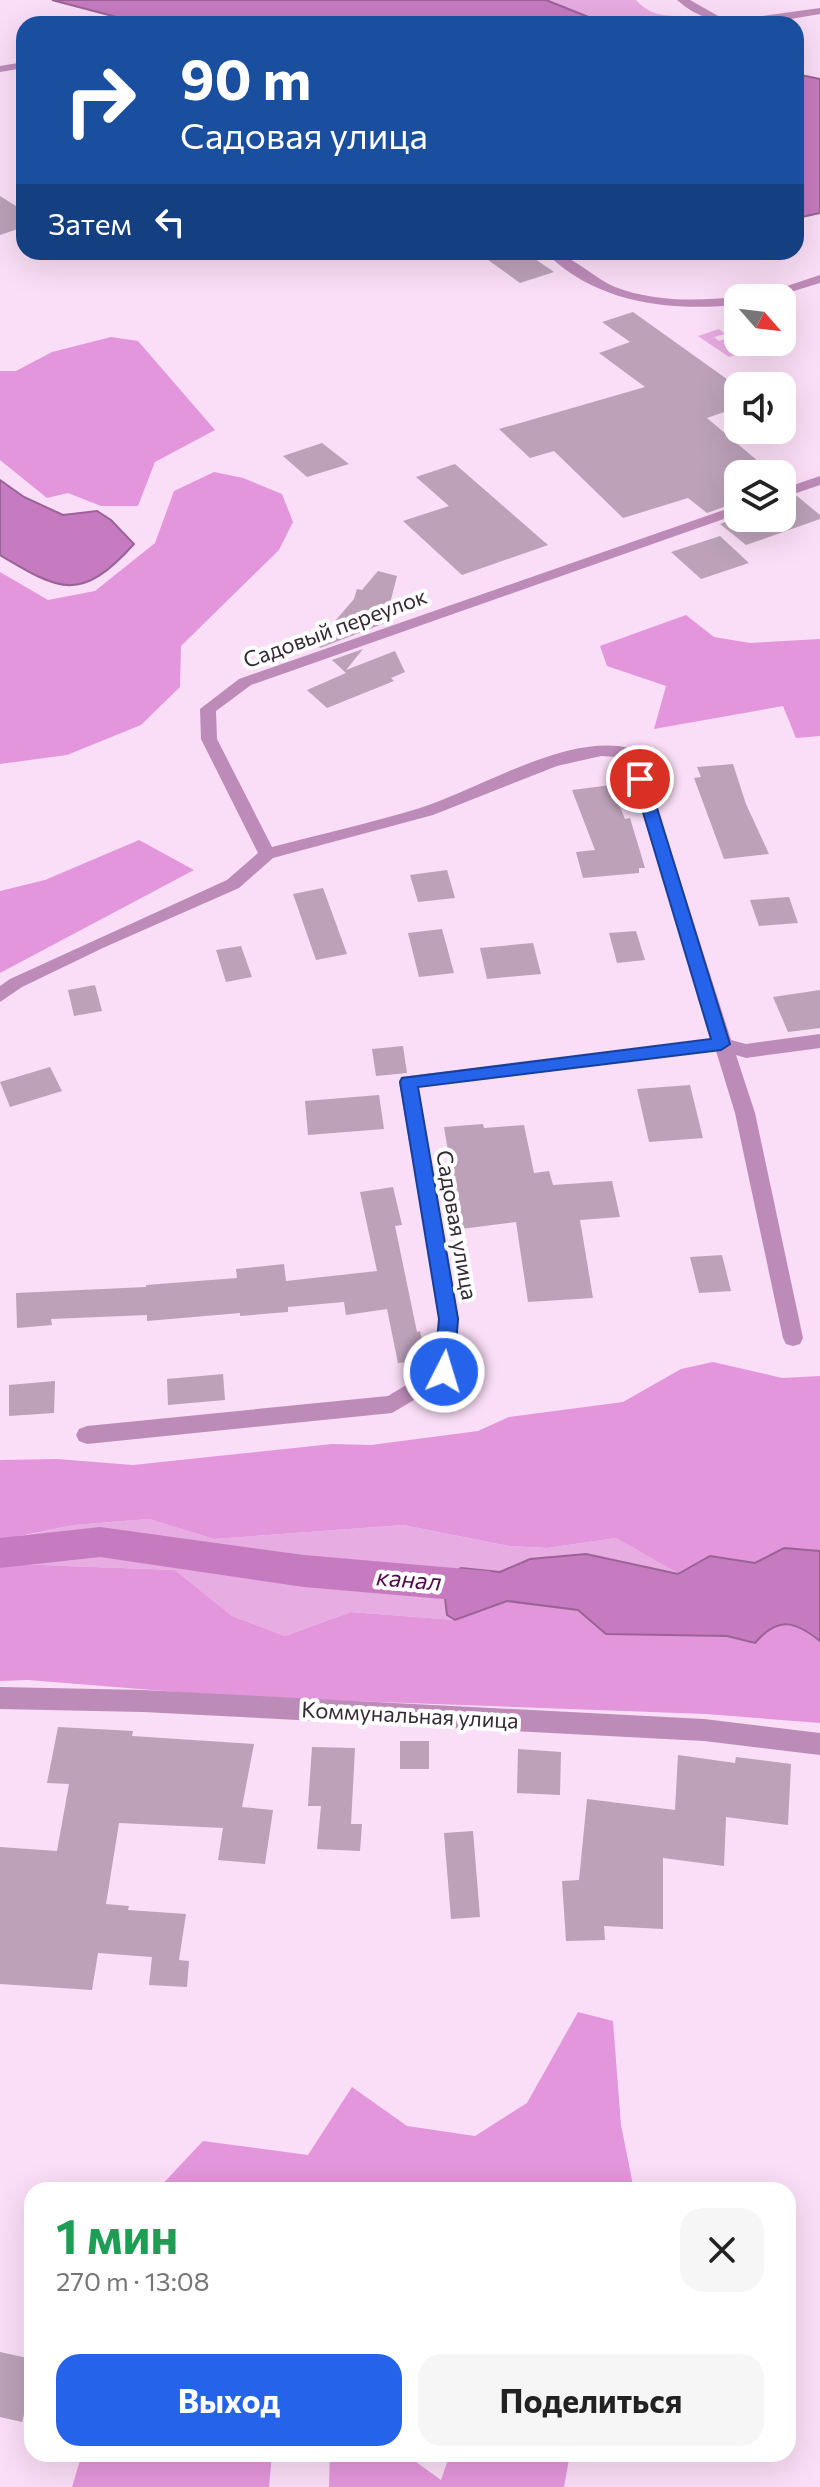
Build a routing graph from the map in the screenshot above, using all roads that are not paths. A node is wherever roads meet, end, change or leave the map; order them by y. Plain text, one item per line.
1 (682, 0) edge
2 (820, 11) edge
3 (712, 16) edge
4 (784, 16) edge
5 (563, 260) edge
6 (818, 282) edge
7 (796, 288) edge
8 (724, 302) edge
9 (820, 480) edge
10 (796, 489) edge
11 (724, 514) edge
12 (267, 854) junction
13 (0, 996) edge
14 (820, 1041) edge
15 (721, 1044) junction
16 (793, 1338) dead end
17 (87, 1435) dead end
18 (0, 1698) edge
19 (820, 1744) edge

1 - 3 street
2 - 4 street
5 - 8 street
6 - 7 street
9 - 10 street
11 - 12 street, Садовый переулок
12 - 13 street
12 - 15 street
14 - 15 street, Садовая улица
15 - 16 street
15 - 17 street, Садовая улица
18 - 19 street, Коммунальная улица

